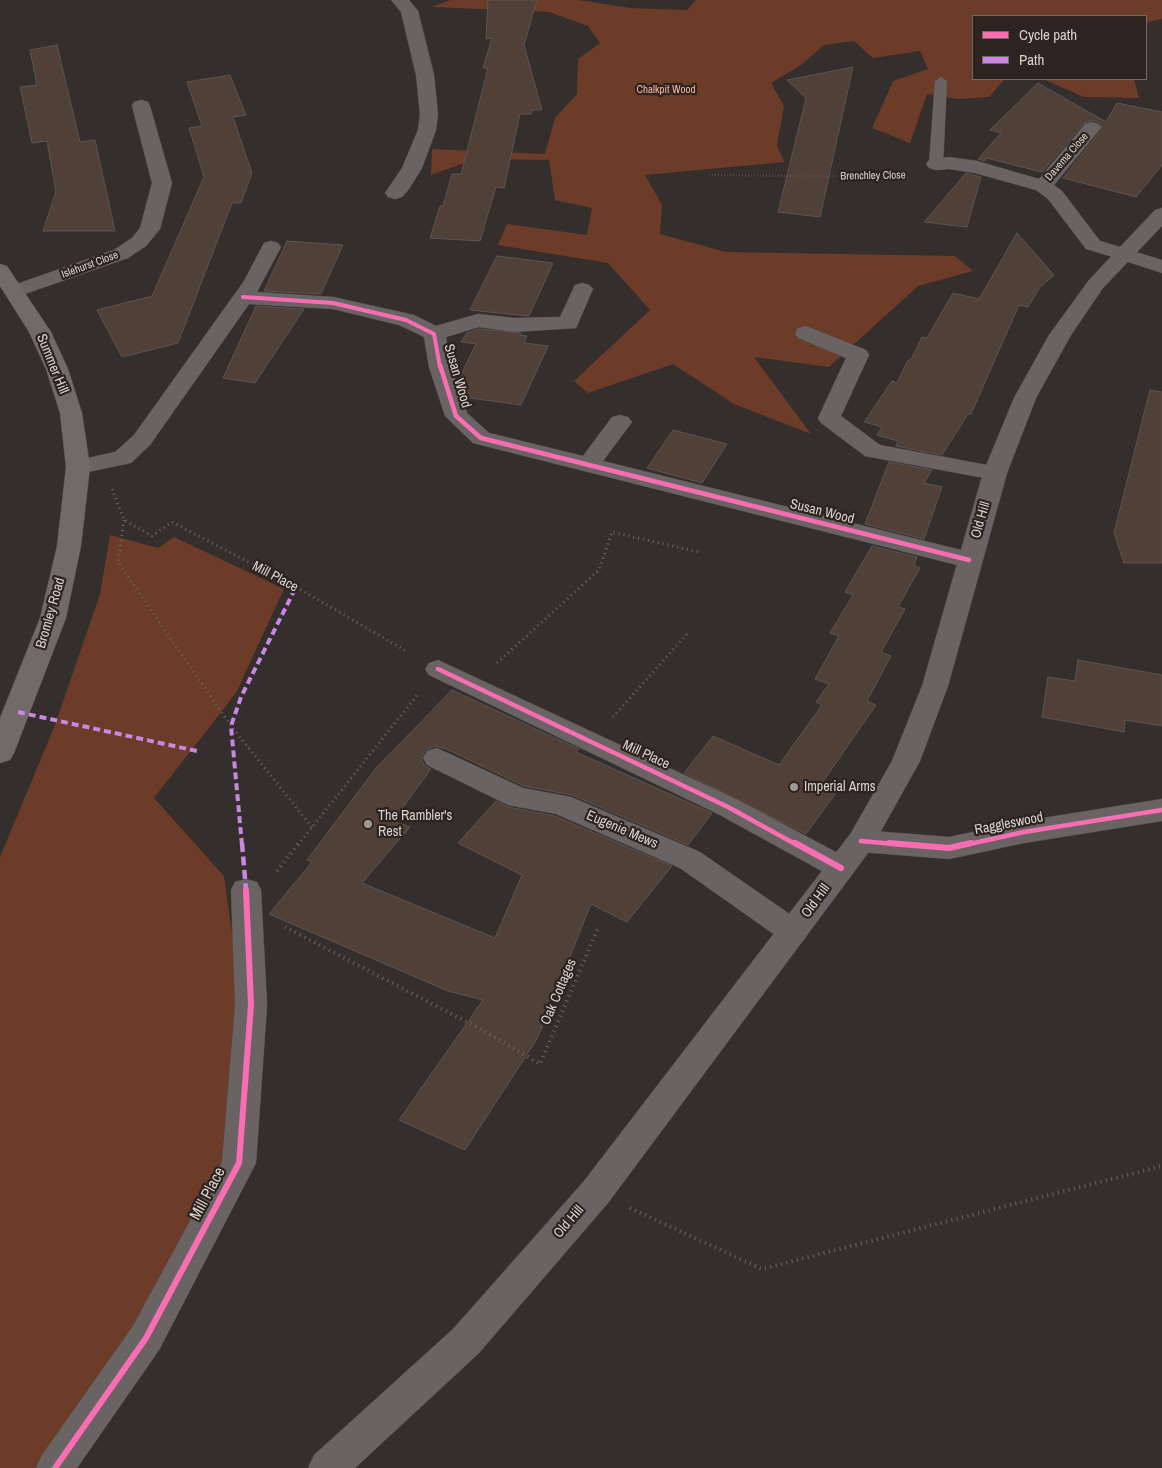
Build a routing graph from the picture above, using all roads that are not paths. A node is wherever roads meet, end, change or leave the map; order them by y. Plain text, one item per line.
1 (400, 0) edge
2 (941, 81) dead end
3 (142, 106) dead end
4 (1092, 128) dead end
5 (936, 164) joint
6 (1043, 186) junction
7 (395, 193) dead end
8 (1162, 214) edge
9 (271, 247) dead end
10 (1124, 254) junction
11 (1162, 267) edge
12 (1, 272) edge
13 (582, 289) dead end
14 (15, 291) junction
15 (243, 296) junction
16 (806, 333) dead end
17 (434, 334) junction
18 (620, 422) dead end
19 (588, 466) junction
20 (78, 467) junction
21 (994, 473) junction
22 (969, 560) junction
23 (438, 669) road end
24 (0, 753) edge
25 (437, 758) dead end
26 (1162, 810) edge
27 (861, 841) junction
28 (841, 868) junction
29 (258, 884) road end
30 (793, 932) junction
31 (55, 1468) edge
32 (327, 1468) edge

1 - 7 street
2 - 5 lane
3 - 14 street, Islehurst Close
4 - 6 street, Davema Close
5 - 6 street
6 - 10 street
8 - 10 street, Old Hill
9 - 15 street
10 - 11 street
10 - 21 street, Old Hill
12 - 14 main road, Summer Hill
13 - 17 street, Susan Wood
14 - 20 main road, Summer Hill
15 - 17 street, Susan Wood
15 - 20 street
16 - 21 street
17 - 19 street, Susan Wood
18 - 19 street
19 - 22 street, Susan Wood
20 - 24 main road, Bromley Road
21 - 22 street, Old Hill
22 - 27 street, Old Hill
23 - 28 street, Mill Place
25 - 30 street, Eugenie Mews
26 - 27 street, Raggleswood
27 - 28 street, Old Hill
28 - 30 street, Old Hill
29 - 31 street, Mill Place
30 - 32 street, Old Hill

